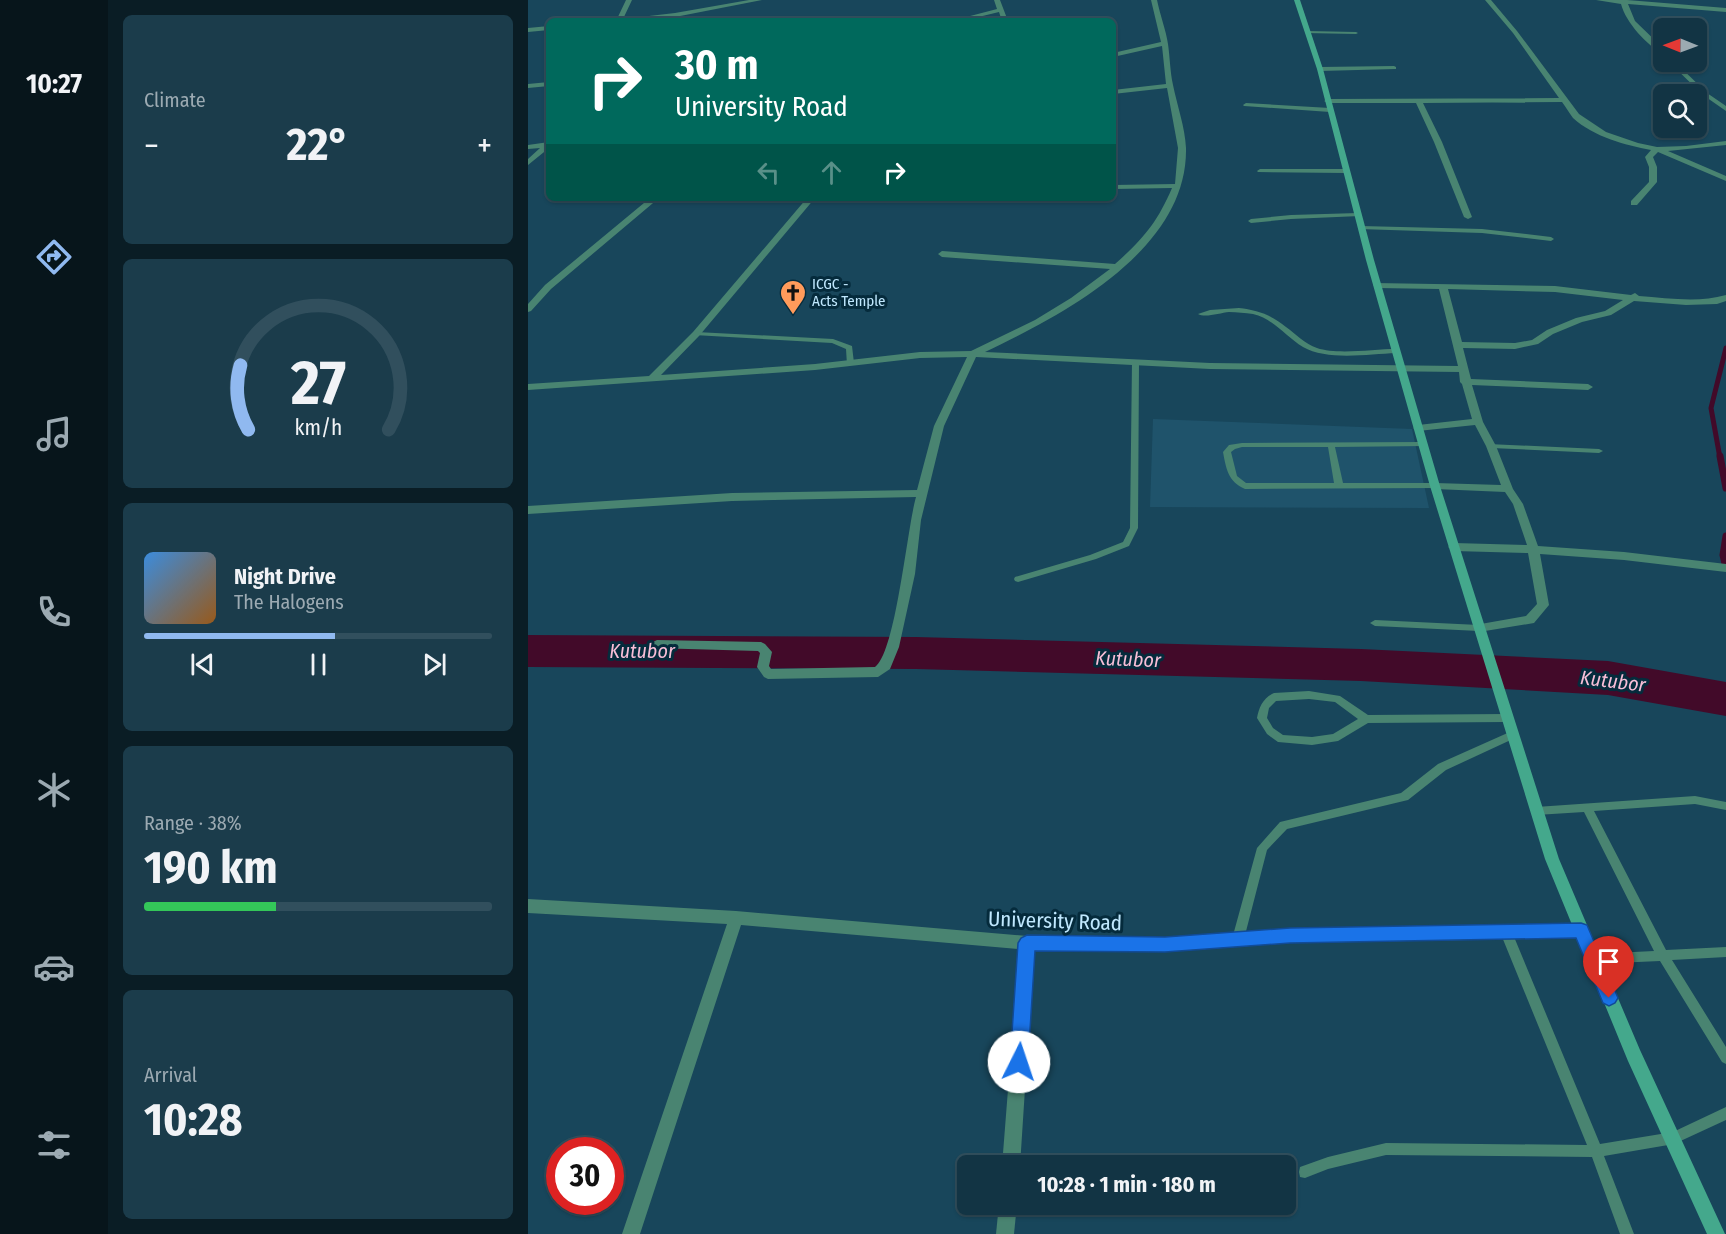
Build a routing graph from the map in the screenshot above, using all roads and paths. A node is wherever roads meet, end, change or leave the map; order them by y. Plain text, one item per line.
1 (629, 0) edge
2 (759, 0) edge
3 (997, 0) edge
4 (1154, 0) edge
5 (1297, 0) edge
6 (1488, 0) edge
7 (1599, 0) edge
8 (1623, 1) edge
9 (999, 10) junction
10 (1726, 10) edge
11 (621, 18) edge
12 (648, 18) edge
13 (966, 18) edge
14 (1003, 18) edge
15 (546, 28) edge
16 (528, 30) edge
17 (1308, 32) junction
18 (1356, 33) dead end
19 (1653, 41) edge
20 (1165, 43) junction
21 (1116, 54) edge
22 (1394, 68) dead end
23 (1320, 69) junction
24 (1682, 72) edge
25 (546, 84) edge
26 (528, 86) edge
27 (1170, 86) junction
28 (1116, 92) edge
29 (1418, 100) junction
30 (1563, 100) junction
31 (1246, 105) dead end
32 (1329, 105) junction
33 (1726, 109) edge
34 (1726, 142) edge
35 (546, 145) edge
36 (528, 147) edge
37 (546, 148) edge
38 (1657, 149) junction
39 (528, 163) edge
40 (1260, 171) dead end
41 (1346, 171) junction
42 (1726, 179) edge
43 (1178, 186) junction
44 (1116, 188) edge
45 (651, 201) edge
46 (808, 201) edge
47 (1634, 202) dead end
48 (1358, 215) junction
49 (1468, 217) dead end
50 (1251, 221) dead end
51 (1361, 228) junction
52 (1551, 239) dead end
53 (942, 254) dead end
54 (1118, 267) junction
55 (1377, 285) junction
56 (1443, 286) junction
57 (1635, 296) junction
58 (1726, 298) edge
59 (528, 309) edge
60 (1201, 314) dead end
61 (696, 334) junction
62 (1459, 345) junction
63 (1396, 351) junction
64 (973, 354) junction
65 (850, 363) junction
66 (1135, 363) junction
67 (1462, 369) junction
68 (1403, 370) junction
69 (652, 378) junction
70 (1465, 382) junction
71 (528, 387) edge
72 (1588, 387) dead end
73 (1478, 422) junction
74 (1418, 428) junction
75 (1331, 444) junction
76 (1423, 444) junction
77 (1491, 446) junction
78 (1599, 451) dead end
79 (1339, 486) junction
80 (1435, 486) junction
81 (1508, 489) junction
82 (922, 493) junction
83 (528, 510) edge
84 (1454, 547) junction
85 (1533, 548) junction
86 (1726, 568) edge
87 (1018, 579) dead end
88 (1375, 622) dead end
89 (1479, 628) junction
90 (657, 645) dead end
91 (1506, 717) junction
92 (1366, 719) junction
93 (1512, 735) junction
94 (1726, 806) edge
95 (1587, 807) junction
96 (1536, 811) junction
97 (528, 906) edge
98 (736, 918) junction
99 (1581, 931) junction
100 (1506, 932) junction
101 (1238, 939) junction
102 (1027, 943) junction
103 (1726, 952) edge
104 (1662, 956) junction
105 (1593, 959) junction
106 (1726, 1058) edge
107 (1726, 1113) edge
108 (1674, 1138) junction
109 (1596, 1150) junction
110 (1012, 1155) edge
111 (1305, 1172) dead end
112 (1007, 1215) edge
113 (631, 1234) edge
114 (1005, 1234) edge
115 (1627, 1234) edge
116 (1716, 1234) edge

1 - 11 street
2 - 12 street
3 - 9 street
4 - 20 street
5 - 17 main road
6 - 30 street
7 - 8 street
8 - 10 street
8 - 19 street
9 - 13 street
9 - 14 street
15 - 16 street
17 - 18 lane
17 - 23 main road
20 - 21 street
20 - 27 street
22 - 23 lane
23 - 32 main road
24 - 33 street
25 - 26 street
27 - 28 street
27 - 43 street
29 - 30 street
29 - 32 street
29 - 49 street
30 - 38 street
31 - 32 lane
32 - 41 main road
34 - 38 street
35 - 36 street
37 - 39 street
38 - 42 street
38 - 47 street
40 - 41 lane
41 - 48 main road
43 - 44 street
43 - 54 street
45 - 59 street
46 - 61 street
48 - 50 lane
48 - 51 main road
51 - 52 lane
51 - 55 main road
53 - 54 street
54 - 64 street
55 - 56 street
55 - 63 main road
56 - 57 street
56 - 62 street
57 - 58 street
57 - 62 street
60 - 63 lane
61 - 65 lane
61 - 69 street
62 - 67 street
63 - 68 main road
64 - 65 street
64 - 66 street
64 - 82 street
65 - 69 street
66 - 68 street
66 - 87 lane
67 - 68 street
67 - 70 street
68 - 74 main road
69 - 71 street
70 - 72 street
70 - 73 street
73 - 74 street
73 - 77 street
74 - 76 main road
75 - 76 lane
75 - 79 lane
75 - 79 lane
76 - 80 main road
77 - 78 lane
77 - 81 street
79 - 80 lane
80 - 81 street
80 - 84 main road
81 - 85 street
82 - 83 street
82 - 90 street
84 - 85 street
84 - 89 main road
85 - 86 street
85 - 89 street
88 - 89 lane
89 - 91 main road
91 - 92 lane
91 - 93 main road
92 - 92 lane
93 - 96 main road
93 - 101 lane
94 - 95 lane
95 - 96 lane
95 - 104 lane
96 - 99 main road
97 - 98 street, University Road
98 - 102 street, University Road
98 - 113 street
99 - 100 street, University Road
99 - 105 main road
100 - 101 street, University Road
100 - 109 lane
101 - 102 street, University Road
102 - 110 street
103 - 104 lane
104 - 105 lane
104 - 106 lane
105 - 108 main road
107 - 108 lane
108 - 109 lane
108 - 116 main road
109 - 111 lane
109 - 115 lane
112 - 114 street

